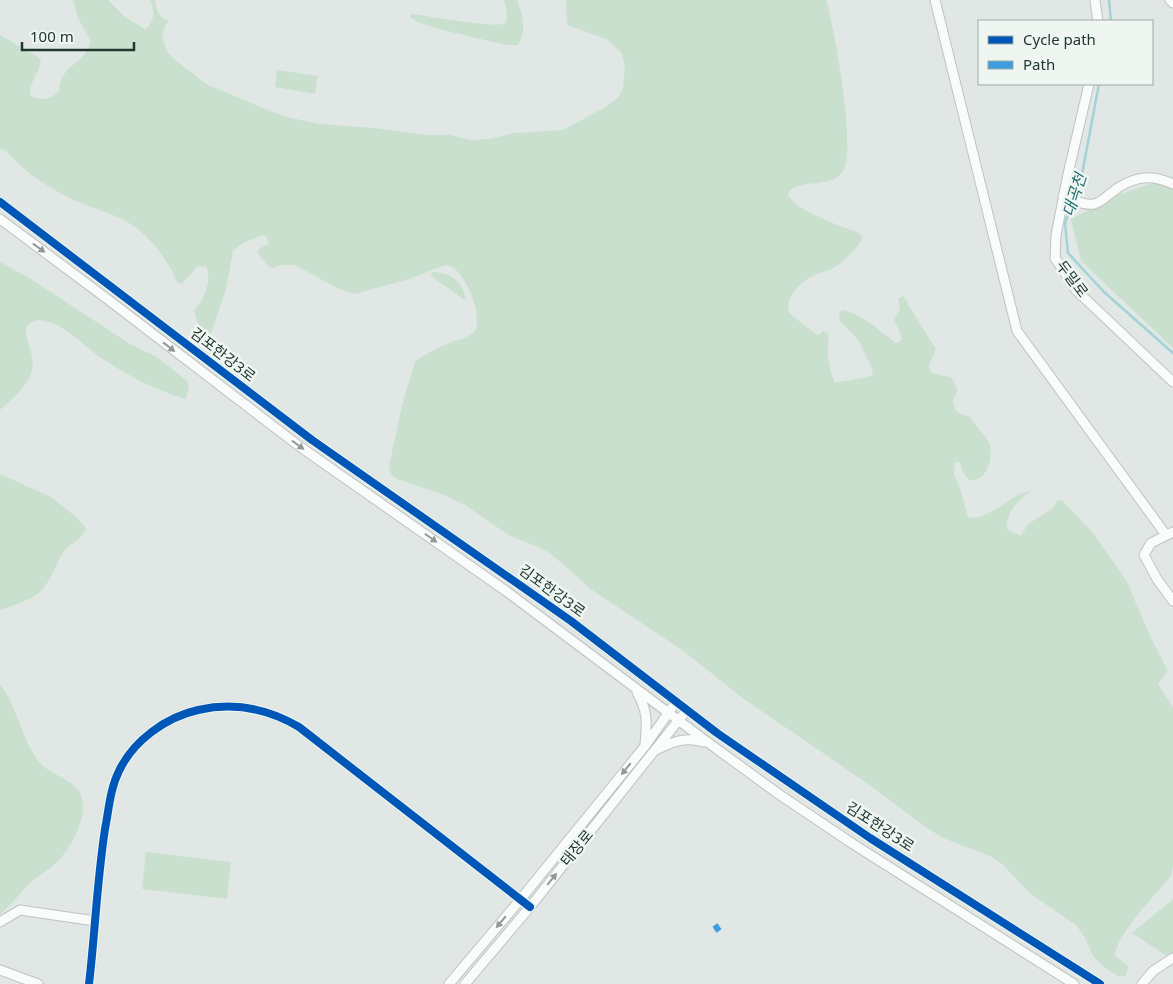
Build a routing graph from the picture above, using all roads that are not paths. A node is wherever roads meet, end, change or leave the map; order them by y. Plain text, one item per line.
1 (935, 0) edge
2 (1095, 0) edge
3 (1170, 0) edge
4 (1173, 4) edge
5 (1098, 20) edge
6 (1089, 85) edge
7 (1173, 184) edge
8 (1066, 197) junction
9 (0, 202) edge
10 (0, 219) edge
11 (1173, 382) edge
12 (1170, 533) edge
13 (1173, 601) edge
14 (636, 689) junction
15 (676, 702) junction
16 (686, 710) junction
17 (668, 713) junction
18 (678, 721) junction
19 (710, 744) junction
20 (645, 746) junction
21 (656, 750) junction
22 (520, 900) junction
23 (530, 907) junction
24 (94, 921) junction
25 (0, 922) edge
26 (1173, 958) edge
27 (0, 970) edge
28 (38, 984) edge
29 (90, 984) edge
30 (450, 984) edge
31 (465, 984) edge
32 (1074, 984) edge
33 (1100, 984) edge
34 (1142, 984) edge

1 - 12 street
2 - 5 street
3 - 4 street
6 - 8 street, 두밀로
7 - 8 street
8 - 11 street, 두밀로
9 - 15 street, 김포한강3로
10 -> 14 street, 김포한강3로
12 - 13 street
14 - 17 street, 김포한강3로
14 - 20 street
15 - 16 street, 김포한강3로
15 - 17 street
16 - 18 street, 태장로
16 - 33 street, 김포한강3로
17 - 18 street, 김포한강3로
17 - 20 street
18 - 19 street, 김포한강3로
18 - 21 street, 태장로
19 - 21 street
19 - 32 street, 김포한강3로
20 -> 22 street
23 -> 21 street, 태장로
22 - 23 street
22 - 24 street
22 -> 30 street
23 - 31 street, 태장로
24 - 25 street
24 - 29 street
26 - 34 street
27 - 28 street

